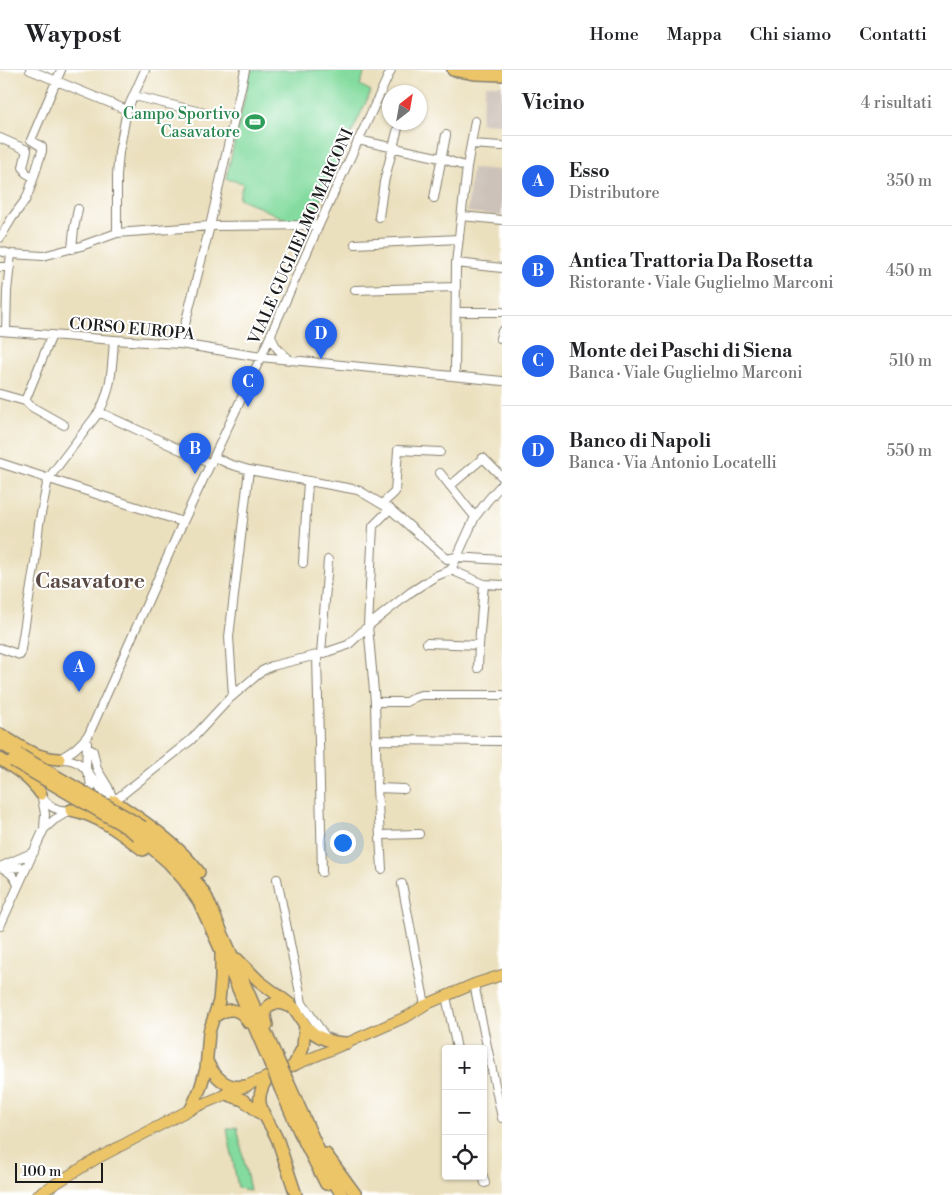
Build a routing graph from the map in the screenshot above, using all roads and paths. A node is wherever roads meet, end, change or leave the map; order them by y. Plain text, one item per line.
1 (30, 70) edge
2 (61, 70) edge
3 (145, 70) edge
4 (245, 70) edge
5 (453, 70) edge
6 (390, 73) edge
7 (501, 75) edge
8 (56, 80) junction
9 (134, 96) junction
10 (127, 110) junction
11 (205, 113) dead end
12 (475, 121) dead end
13 (397, 130) edge
14 (446, 135) dead end
15 (0, 138) edge
16 (31, 140) junction
17 (358, 140) junction
18 (471, 144) junction
19 (502, 146) edge
20 (392, 148) junction
21 (27, 150) junction
22 (441, 158) junction
23 (468, 167) junction
24 (33, 177) junction
25 (434, 198) dead end
26 (78, 209) dead end
27 (462, 216) junction
28 (379, 217) dead end
29 (502, 220) edge
30 (319, 225) junction
31 (210, 226) junction
32 (117, 233) junction
33 (0, 238) edge
34 (459, 239) junction
35 (355, 244) dead end
36 (72, 249) junction
37 (0, 251) edge
38 (11, 254) junction
39 (456, 264) junction
40 (0, 267) edge
41 (10, 267) junction
42 (502, 268) edge
43 (456, 288) junction
44 (4, 290) edge
45 (355, 290) dead end
46 (456, 312) junction
47 (502, 312) edge
48 (3, 331) edge
49 (271, 333) junction
50 (52, 335) junction
51 (114, 340) junction
52 (180, 344) junction
53 (261, 357) junction
54 (290, 360) junction
55 (455, 376) junction
56 (502, 381) edge
57 (0, 394) edge
58 (25, 401) junction
59 (99, 412) junction
60 (64, 425) dead end
61 (440, 452) dead end
62 (213, 461) junction
63 (0, 463) edge
64 (249, 470) junction
65 (440, 473) dead end
66 (502, 477) edge
67 (48, 479) junction
68 (308, 482) junction
69 (502, 484) edge
70 (450, 486) junction
71 (499, 491) edge
72 (382, 504) junction
73 (390, 509) junction
74 (475, 517) junction
75 (183, 522) junction
76 (456, 557) junction
77 (328, 560) dead end
78 (502, 560) edge
79 (303, 563) dead end
80 (451, 570) junction
81 (484, 584) junction
82 (502, 585) edge
83 (368, 626) junction
84 (427, 642) dead end
85 (479, 645) junction
86 (0, 648) edge
87 (319, 654) junction
88 (478, 668) dead end
89 (233, 695) junction
90 (502, 695) edge
91 (375, 702) junction
92 (0, 734) edge
93 (89, 734) junction
94 (375, 740) junction
95 (502, 740) edge
96 (0, 743) edge
97 (87, 748) junction
98 (0, 753) edge
99 (16, 757) junction
100 (0, 759) edge
101 (59, 759) junction
102 (86, 770) junction
103 (377, 788) junction
104 (404, 789) dead end
105 (41, 794) junction
106 (114, 801) junction
107 (71, 810) junction
108 (44, 828) junction
109 (419, 834) dead end
110 (381, 835) junction
111 (34, 852) junction
112 (26, 867) junction
113 (1, 868) edge
114 (382, 870) dead end
115 (322, 872) dead end
116 (277, 878) dead end
117 (402, 884) dead end
118 (18, 886) junction
119 (0, 926) edge
120 (215, 927) junction
121 (227, 952) junction
122 (502, 975) edge
123 (474, 984) junction
124 (446, 996) junction
125 (425, 1005) junction
126 (297, 1013) junction
127 (214, 1017) junction
128 (305, 1025) junction
129 (329, 1041) junction
130 (265, 1042) junction
131 (347, 1043) junction
132 (456, 1045) edge
133 (206, 1061) junction
134 (294, 1065) junction
135 (269, 1076) junction
136 (246, 1086) junction
137 (284, 1086) junction
138 (226, 1094) junction
139 (191, 1109) junction
140 (263, 1115) junction
141 (502, 1118) edge
142 (307, 1127) junction
143 (37, 1195) edge
144 (296, 1195) edge
145 (333, 1195) edge
146 (342, 1195) edge
147 (356, 1195) edge

1 - 8 street
2 - 8 street
3 - 9 street
4 - 31 street
5 - 7 highway
6 - 17 street, VIALE GUGLIELMO MARCONI
8 - 10 street
8 - 16 street
9 - 10 street
9 - 11 street
10 - 32 street
12 - 18 street
13 - 20 street
14 - 22 street
15 - 21 street
16 - 21 street
16 - 24 street
17 - 20 street
17 - 30 street, VIALE GUGLIELMO MARCONI
18 - 19 street
18 - 23 street
20 - 22 street
20 - 28 street
21 - 24 street
22 - 23 street
22 - 25 street
23 - 27 street
24 - 33 street
26 - 36 street
27 - 29 street
27 - 34 street
30 - 31 street
30 - 49 street, VIALE GUGLIELMO MARCONI
31 - 32 street
31 - 52 street
32 - 36 street
34 - 35 street
34 - 39 street
36 - 38 street
37 - 38 street
38 - 41 street
39 - 42 street
39 - 43 street
40 - 41 street
41 - 44 street
43 - 45 street
43 - 46 street
44 - 48 street
46 - 47 street
46 - 55 street
48 - 50 street, CORSO EUROPA
49 - 53 street, VIALE GUGLIELMO MARCONI
49 - 54 street
50 - 51 street, CORSO EUROPA
50 - 58 street
51 - 52 street, CORSO EUROPA
51 - 59 street
52 - 53 street, CORSO EUROPA
53 - 54 street, CORSO EUROPA
53 - 62 street, VIALE GUGLIELMO MARCONI
54 - 55 street, CORSO EUROPA
55 - 56 street, CORSO EUROPA
57 - 58 street
58 - 60 street
59 - 62 street
59 - 67 street
61 - 72 street
62 - 64 street
62 - 75 street, VIALE GUGLIELMO MARCONI
63 - 67 street
64 - 68 street
64 - 89 street
65 - 70 street
66 - 70 street
67 - 75 street
67 - 86 street
68 - 72 street
68 - 79 street
69 - 71 street
70 - 74 street
71 - 74 street
72 - 73 street
73 - 76 street
73 - 83 street
74 - 76 street
75 - 93 street, VIALE GUGLIELMO MARCONI
76 - 78 street
76 - 80 street
77 - 87 street
80 - 81 street
80 - 83 street
81 - 82 street
81 - 85 street
83 - 87 street
83 - 91 street
84 - 85 street
85 - 88 street
87 - 89 street
87 - 115 street
89 - 106 street
90 - 91 street
91 - 94 street
92 - 101 highway
93 - 97 street, VIALE GUGLIELMO MARCONI
93 - 101 street, VIALE GUGLIELMO MARCONI
94 - 95 street
94 - 103 street
96 - 99 highway
97 - 102 street, VIALE GUGLIELMO MARCONI
97 - 106 street
98 - 99 highway
99 - 120 highway, bridge
100 - 105 highway
101 - 102 street
101 - 105 street
102 - 106 street
102 - 107 street
103 - 104 street
103 - 110 street
105 - 107 street
105 - 108 street
106 - 120 highway
107 - 108 street
107 - 120 highway
108 - 111 street
109 - 110 street
110 - 114 street
111 - 112 street
111 - 113 street
112 - 113 street
112 - 118 street
113 - 118 street
116 - 129 street
117 - 125 street
118 - 119 street
120 - 121 highway
121 - 126 highway
121 - 127 highway
121 - 130 highway
122 - 123 main road
123 - 124 main road
123 - 141 street
124 - 125 main road
124 - 132 street
125 - 131 main road
126 - 128 highway
126 - 130 highway
127 - 130 highway
127 - 133 highway
128 - 129 highway
128 - 134 highway
129 - 131 highway
130 - 137 highway, bridge
131 - 134 main road
133 - 136 highway
133 - 139 highway
134 - 135 main road
135 - 136 main road
135 - 140 highway
136 - 138 main road
137 - 142 highway
137 - 145 highway
138 - 139 main road
138 - 140 highway
139 - 143 main road
140 - 144 highway
142 - 146 highway
142 - 147 highway

